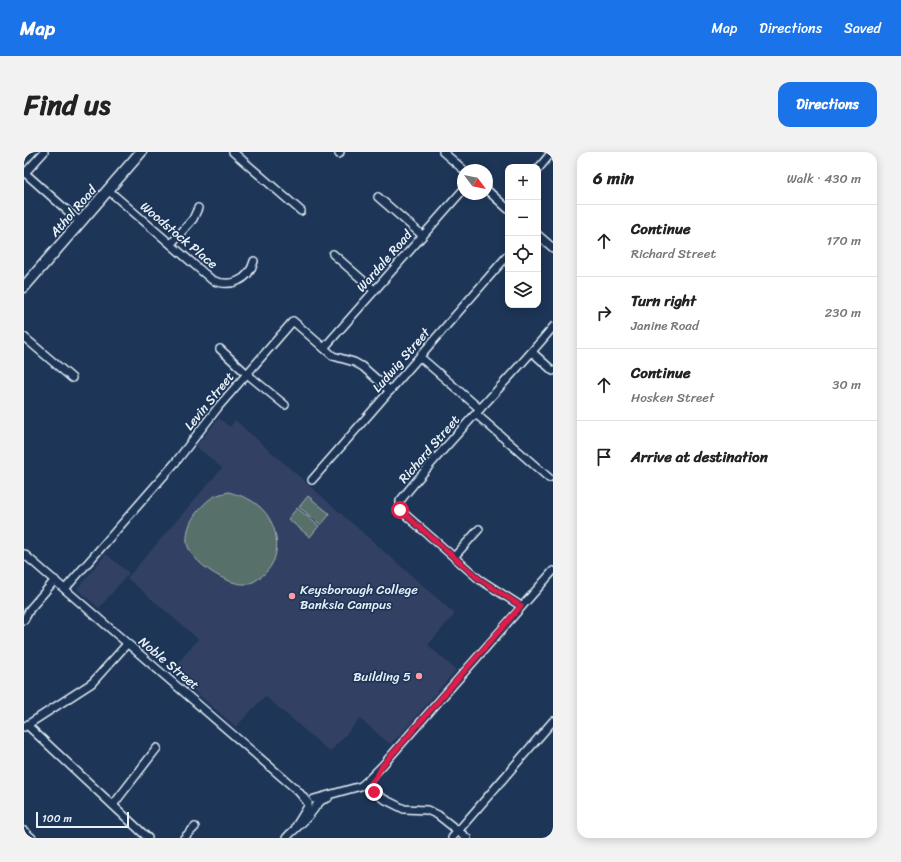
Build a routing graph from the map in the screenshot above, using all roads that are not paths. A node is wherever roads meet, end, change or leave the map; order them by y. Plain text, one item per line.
1 (44, 152) edge
2 (141, 152) edge
3 (233, 152) edge
4 (443, 152) edge
5 (552, 152) edge
6 (457, 164) edge
7 (541, 165) edge
8 (24, 173) edge
9 (108, 190) junction
10 (493, 195) edge
11 (378, 197) dead end
12 (457, 197) edge
13 (505, 204) edge
14 (198, 208) dead end
15 (301, 211) dead end
16 (80, 222) junction
17 (422, 235) junction
18 (539, 236) edge
19 (171, 244) junction
20 (553, 248) edge
21 (333, 254) dead end
22 (505, 258) edge
23 (254, 261) dead end
24 (24, 286) edge
25 (374, 290) junction
26 (553, 327) edge
27 (24, 337) edge
28 (324, 348) junction
29 (220, 349) dead end
30 (532, 352) junction
31 (420, 357) junction
32 (553, 371) edge
33 (247, 374) junction
34 (72, 378) dead end
35 (390, 391) junction
36 (285, 405) dead end
37 (478, 412) junction
38 (549, 478) dead end
39 (312, 480) dead end
40 (479, 529) dead end
41 (24, 554) edge
42 (454, 557) junction
43 (553, 571) edge
44 (55, 580) junction
45 (65, 589) junction
46 (521, 606) junction
47 (24, 620) edge
48 (127, 644) junction
49 (553, 721) edge
50 (25, 726) edge
51 (157, 748) dead end
52 (367, 784) junction
53 (312, 803) junction
54 (113, 805) junction
55 (194, 827) dead end
56 (24, 831) edge
57 (458, 831) junction
58 (32, 838) edge
59 (148, 838) edge
60 (184, 838) edge
61 (286, 838) edge
62 (452, 838) edge
63 (467, 838) edge

1 - 8 street
2 - 9 main road, Athol Road
3 - 15 street
4 - 6 street
5 - 7 street
8 - 16 street
9 - 16 main road, Athol Road
9 - 19 street, Woodstock Place
10 - 13 street
11 - 17 street
12 - 17 street, Wardale Road
14 - 19 street
16 - 24 main road, Athol Road
17 - 25 street, Wardale Road
18 - 20 street
19 - 23 street, Woodstock Place
21 - 25 street
22 - 31 street, Ludwig Street
25 - 28 street, Wardale Road
26 - 30 street, Richard Street
27 - 34 street
28 - 33 street, Levin Street
28 - 35 street, Levin Street
29 - 33 street
30 - 32 street
30 - 37 street, Richard Street
31 - 35 street, Ludwig Street
31 - 37 street
33 - 36 street
33 - 45 street, Levin Street
35 - 39 street, Ludwig Street
37 - 38 street
37 - 42 street, Richard Street
40 - 42 street
41 - 44 street, Noble Street
42 - 46 street, Richard Street
43 - 46 street
44 - 45 street, Noble Street
44 - 47 street
45 - 48 street, Noble Street
46 - 52 street
48 - 50 street
48 - 53 street, Noble Street
49 - 57 street
50 - 54 street
51 - 54 street
52 - 53 street
52 - 57 street
53 - 61 street
54 - 59 street
55 - 60 street
56 - 58 street
57 - 62 street
57 - 63 street

